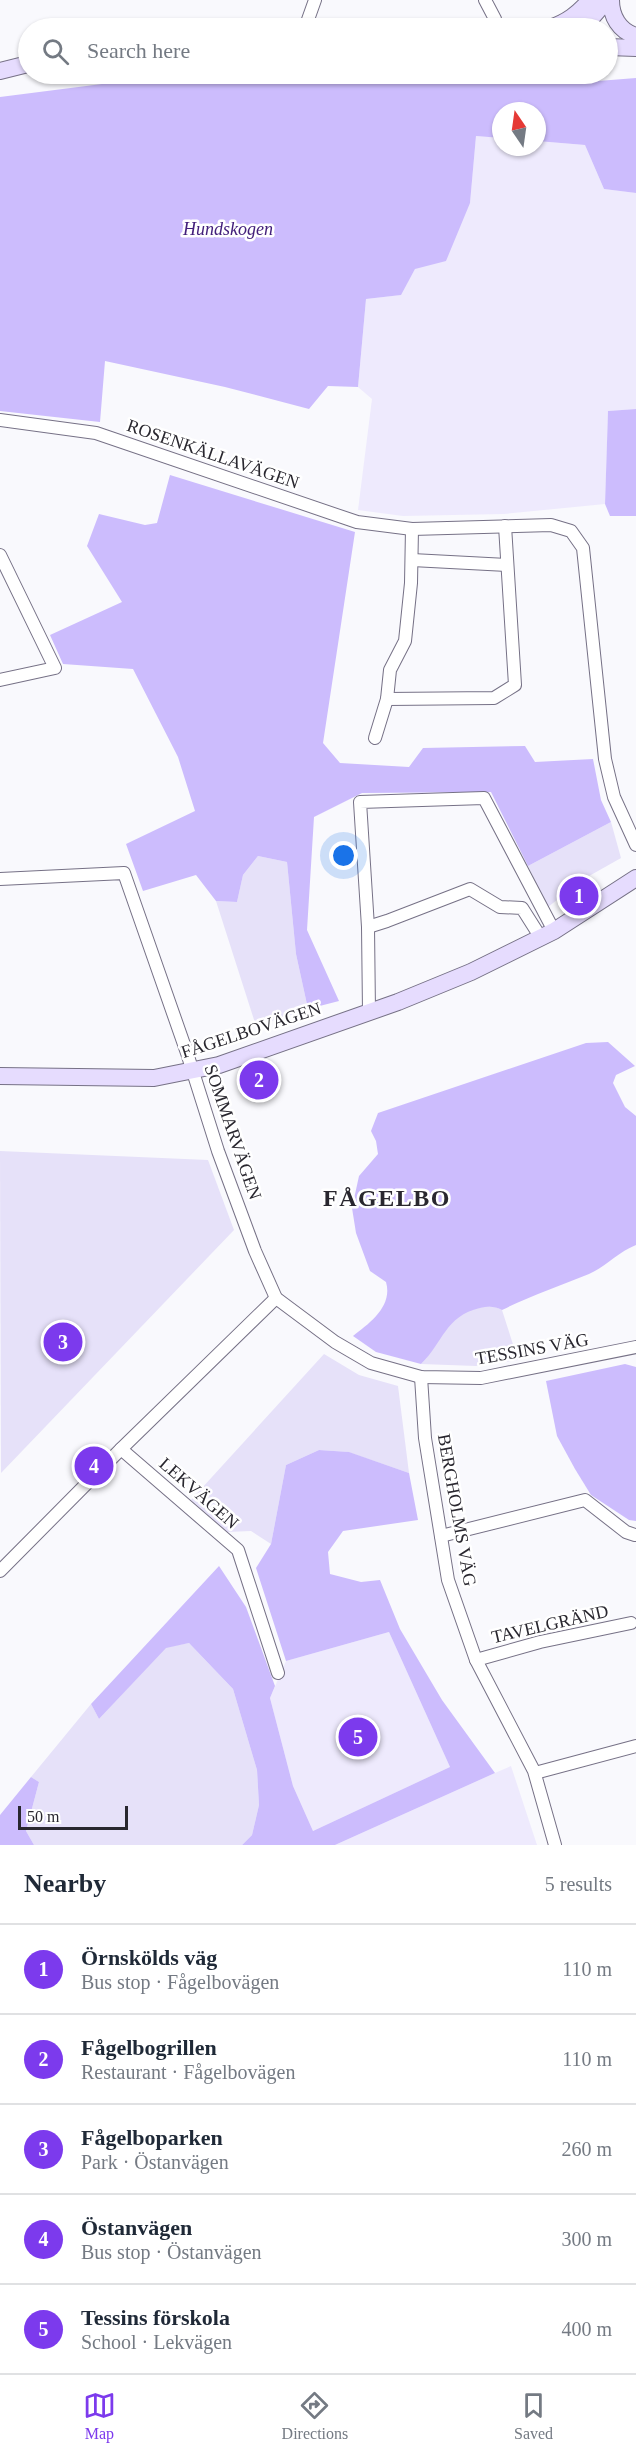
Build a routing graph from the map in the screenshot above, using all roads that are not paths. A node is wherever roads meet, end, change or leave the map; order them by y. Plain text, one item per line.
1 (315, 0) edge
2 (485, 0) edge
3 (590, 0) edge
4 (609, 0) edge
5 (309, 18) edge
6 (494, 18) edge
7 (572, 18) edge
8 (591, 18) edge
9 (615, 18) edge
10 (618, 24) edge
11 (618, 36) edge
12 (634, 40) edge
13 (618, 44) edge
14 (18, 66) edge
15 (0, 71) edge
16 (0, 420) edge
17 (505, 526) junction
18 (412, 530) junction
19 (0, 555) edge
20 (412, 560) junction
21 (507, 565) junction
22 (0, 680) edge
23 (387, 699) junction
24 (375, 738) dead end
25 (636, 845) edge
26 (636, 878) edge
27 (0, 879) edge
28 (368, 927) junction
29 (547, 934) junction
30 (369, 1012) junction
31 (193, 1071) junction
32 (0, 1076) edge
33 (276, 1298) junction
34 (636, 1347) edge
35 (421, 1377) junction
36 (121, 1449) junction
37 (635, 1535) edge
38 (441, 1536) junction
39 (0, 1571) edge
40 (631, 1623) dead end
41 (477, 1660) junction
42 (278, 1673) dead end
43 (636, 1746) edge
44 (535, 1773) junction
45 (555, 1845) edge

1 - 5 street
2 - 6 street
3 - 7 street
4 - 8 street
4 - 9 street
10 - 12 street
11 - 12 street
12 - 13 street
14 - 15 street
16 - 18 street, ROSENKÄLLAVÄGEN
17 - 18 street, ROSENKÄLLAVÄGEN
17 - 21 street
17 - 25 street, ROSENKÄLLAVÄGEN
18 - 20 street
19 - 22 street
20 - 21 street
20 - 23 street
21 - 23 street
23 - 24 street
26 - 29 street, FÅGELBOVÄGEN
27 - 31 street, SOMMARVÄGEN
28 - 29 street
28 - 29 street
28 - 30 street
29 - 30 street, FÅGELBOVÄGEN
30 - 31 street, FÅGELBOVÄGEN
31 - 32 street, FÅGELBOVÄGEN
31 - 33 street, SOMMARVÄGEN
33 - 35 street, TESSINS VÄG
33 - 36 street
34 - 35 street, TESSINS VÄG
35 - 38 street, BERGHOLMS VÄG
36 - 39 street
36 - 42 street, LEKVÄGEN
37 - 38 street
38 - 41 street, BERGHOLMS VÄG
40 - 41 street, TAVELGRÄND
41 - 44 street, BERGHOLMS VÄG
43 - 44 street
44 - 45 street, BERGHOLMS VÄG

